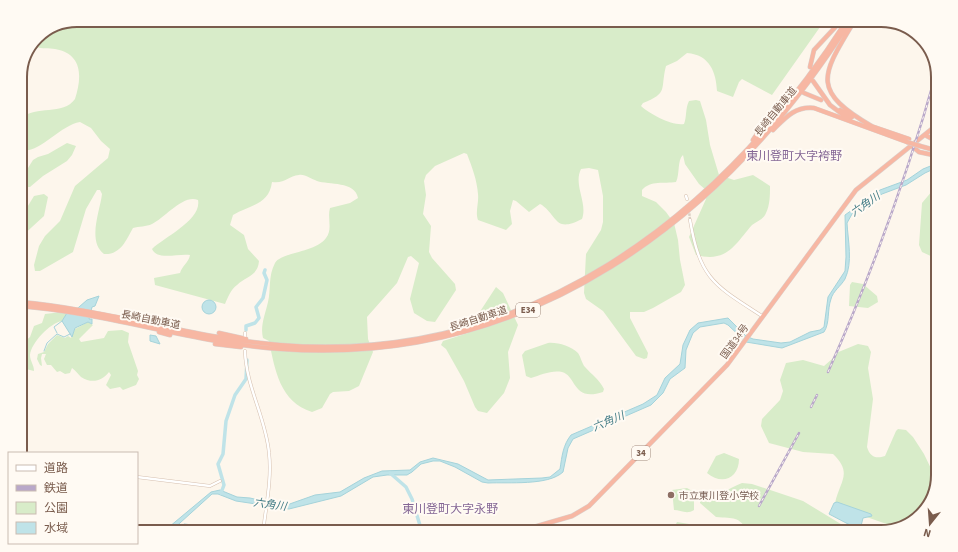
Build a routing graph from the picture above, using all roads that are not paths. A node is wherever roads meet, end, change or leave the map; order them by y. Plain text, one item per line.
1 (835, 27) edge
2 (842, 27) edge
3 (846, 27) edge
4 (851, 27) edge
5 (810, 67) dead end
6 (813, 81) dead end
7 (804, 93) dead end
8 (788, 96) dead end
9 (821, 100) dead end
10 (840, 110) dead end
11 (872, 128) junction
12 (931, 130) edge
13 (925, 135) junction
14 (931, 138) edge
15 (912, 146) junction
16 (931, 148) edge
17 (931, 155) edge
18 (745, 158) junction
19 (734, 163) junction
20 (690, 220) tunnel mouth
21 (27, 303) edge
22 (27, 306) edge
23 (39, 306) junction
24 (95, 314) junction
25 (762, 316) junction
26 (158, 321) dead end
27 (139, 326) junction
28 (219, 333) dead end
29 (170, 335) dead end
30 (215, 344) dead end
31 (265, 344) junction
32 (279, 349) junction
33 (245, 351) dead end
34 (138, 477) edge
35 (220, 481) dead end
36 (264, 525) edge
37 (541, 525) edge

1 - 5 highway
2 - 19 highway, 長崎自動車道 / E34
3 - 18 highway, 長崎自動車道 / E34
4 - 11 highway
6 - 11 highway
7 - 9 highway
8 - 19 highway
10 - 11 highway
11 - 16 highway, bridge
11 - 18 highway
12 - 13 highway, 国道34号 / 34
13 - 14 highway
13 - 15 highway, 国道34号 / 34
15 - 17 highway
15 - 25 highway, 国道34号 / 34
18 - 32 highway, 長崎自動車道 / E34
19 - 31 highway, 長崎自動車道 / E34
20 - 25 street
21 - 23 highway, 長崎自動車道 / E34
22 - 23 highway, 長崎自動車道 / E34
23 - 24 highway, 長崎自動車道 / E34
24 - 26 highway
24 - 27 highway, 長崎自動車道 / E34
24 - 31 highway, 長崎自動車道 / E34
25 - 37 highway, 国道34号 / 34
27 - 29 highway
27 - 32 highway, 長崎自動車道 / E34
28 - 31 highway
30 - 32 highway
33 - 36 street
34 - 35 street

